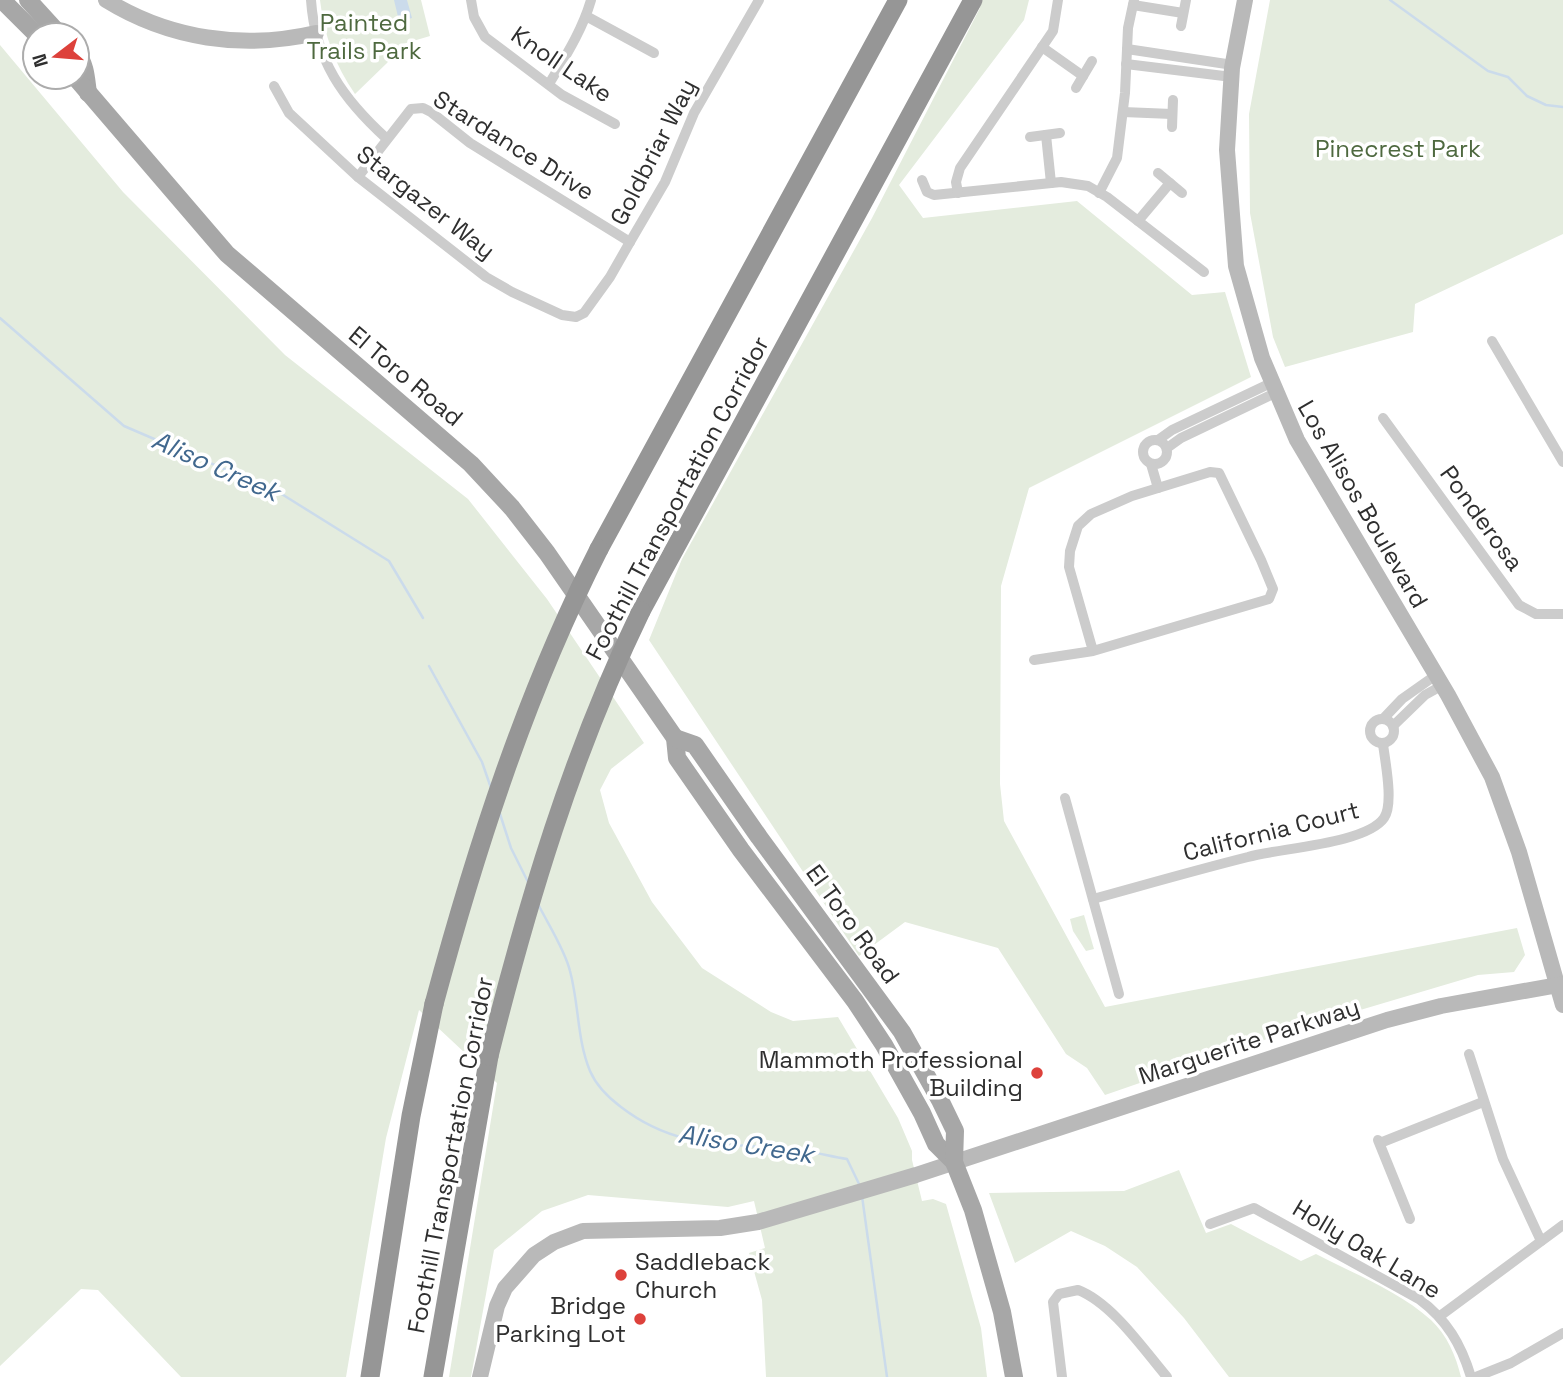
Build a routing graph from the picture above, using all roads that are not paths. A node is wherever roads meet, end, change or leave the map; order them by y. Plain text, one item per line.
1 (2, 0) edge
2 (28, 0) edge
3 (106, 0) edge
4 (311, 0) edge
5 (471, 0) edge
6 (591, 0) edge
7 (760, 0) edge
8 (898, 0) edge
9 (1058, 0) edge
10 (1186, 0) edge
11 (1245, 0) edge
12 (973, 1) edge
13 (1134, 3) edge
14 (1183, 13) junction
15 (586, 16) junction
16 (23, 21) edge
17 (47, 21) edge
18 (1181, 26) dead end
19 (316, 33) junction
20 (1042, 47) junction
21 (1127, 49) junction
22 (654, 53) dead end
23 (1092, 61) dead end
24 (1126, 64) junction
25 (1232, 71) junction
26 (1083, 76) junction
27 (549, 84) junction
28 (274, 86) dead end
29 (1076, 88) dead end
30 (88, 93) edge
31 (1173, 100) dead end
32 (1123, 112) junction
33 (1172, 114) junction
34 (615, 124) dead end
35 (1172, 127) dead end
36 (1060, 133) dead end
37 (1046, 135) junction
38 (1030, 136) dead end
39 (387, 139) junction
40 (1158, 173) dead end
41 (358, 177) junction
42 (922, 180) dead end
43 (1051, 183) junction
44 (1170, 183) junction
45 (1099, 192) junction
46 (1182, 192) dead end
47 (958, 193) junction
48 (1138, 221) junction
49 (631, 242) junction
50 (1204, 272) dead end
51 (576, 317) joint
52 (1492, 341) dead end
53 (1273, 388) junction
54 (1383, 418) dead end
55 (1164, 449) junction
56 (1563, 462) edge
57 (1151, 464) junction
58 (1174, 483) junction
59 (1158, 488) junction
60 (1563, 614) edge
61 (1093, 651) junction
62 (1034, 660) dead end
63 (1439, 680) junction
64 (1383, 719) junction
65 (1393, 726) junction
66 (1383, 744) junction
67 (1065, 798) dead end
68 (1093, 899) junction
69 (1560, 985) edge
70 (1119, 994) dead end
71 (1563, 1005) edge
72 (1469, 1054) dead end
73 (1483, 1102) junction
74 (954, 1162) junction
75 (1410, 1219) dead end
76 (1210, 1224) dead end
77 (1563, 1225) edge
78 (1541, 1241) junction
79 (1440, 1317) junction
80 (1563, 1333) edge
81 (370, 1377) edge
82 (433, 1377) edge
83 (480, 1377) edge
84 (1014, 1377) edge
85 (1062, 1377) edge
86 (1167, 1377) edge
87 (1471, 1377) edge
88 (1476, 1377) edge

1 - 16 main road
2 - 17 main road
3 - 19 main road
4 - 19 street
5 - 27 street, Knoll Lake
6 - 15 street
7 - 49 street, Goldbriar Way
8 - 81 highway, Foothill Transportation Corridor, bridge
9 - 20 street
10 - 14 street
11 - 25 main road, Los Alisos Boulevard
12 - 82 highway, Foothill Transportation Corridor, bridge
13 - 14 street
13 - 21 street
14 - 18 street
15 - 22 street
15 - 27 street
19 - 39 street
20 - 26 street
20 - 47 street
21 - 24 street
21 - 25 street
23 - 26 street
24 - 25 street
24 - 32 street
25 - 53 main road, Los Alisos Boulevard
26 - 29 street
27 - 34 street, Knoll Lake
28 - 41 street, Stargazer Way
30 - 74 main road, El Toro Road
31 - 33 street
32 - 33 street
32 - 45 street
33 - 35 street
36 - 37 street
37 - 38 street
37 - 43 street
39 - 41 street
39 - 49 street, Stardance Drive
40 - 44 street
41 - 51 street, Stargazer Way
42 - 47 street
43 - 45 street
43 - 47 street
44 - 46 street
44 - 48 street
45 - 48 street
48 - 50 street
49 - 51 street, Goldbriar Way
52 - 56 street
53 - 55 street
53 - 63 main road, Los Alisos Boulevard
54 - 60 street, Ponderosa
55 - 57 street
55 - 57 street
55 - 58 street
57 - 59 street
58 - 59 street
58 - 61 street
59 - 61 street
61 - 62 street
63 - 64 street
63 - 65 street
63 - 69 main road, Los Alisos Boulevard
64 - 65 street
64 - 66 street, California Court
65 - 66 street
66 - 68 street, California Court
67 - 68 street
68 - 70 street
69 - 71 main road, Los Alisos Boulevard
69 - 74 main road, Marguerite Parkway
72 - 73 street
73 - 75 street
73 - 78 street
74 - 83 main road, Marguerite Parkway
74 - 84 main road, El Toro Road
76 - 79 street, Holly Oak Lane
77 - 78 street
78 - 79 street
79 - 87 street, Holly Oak Lane
80 - 88 street
85 - 86 street

